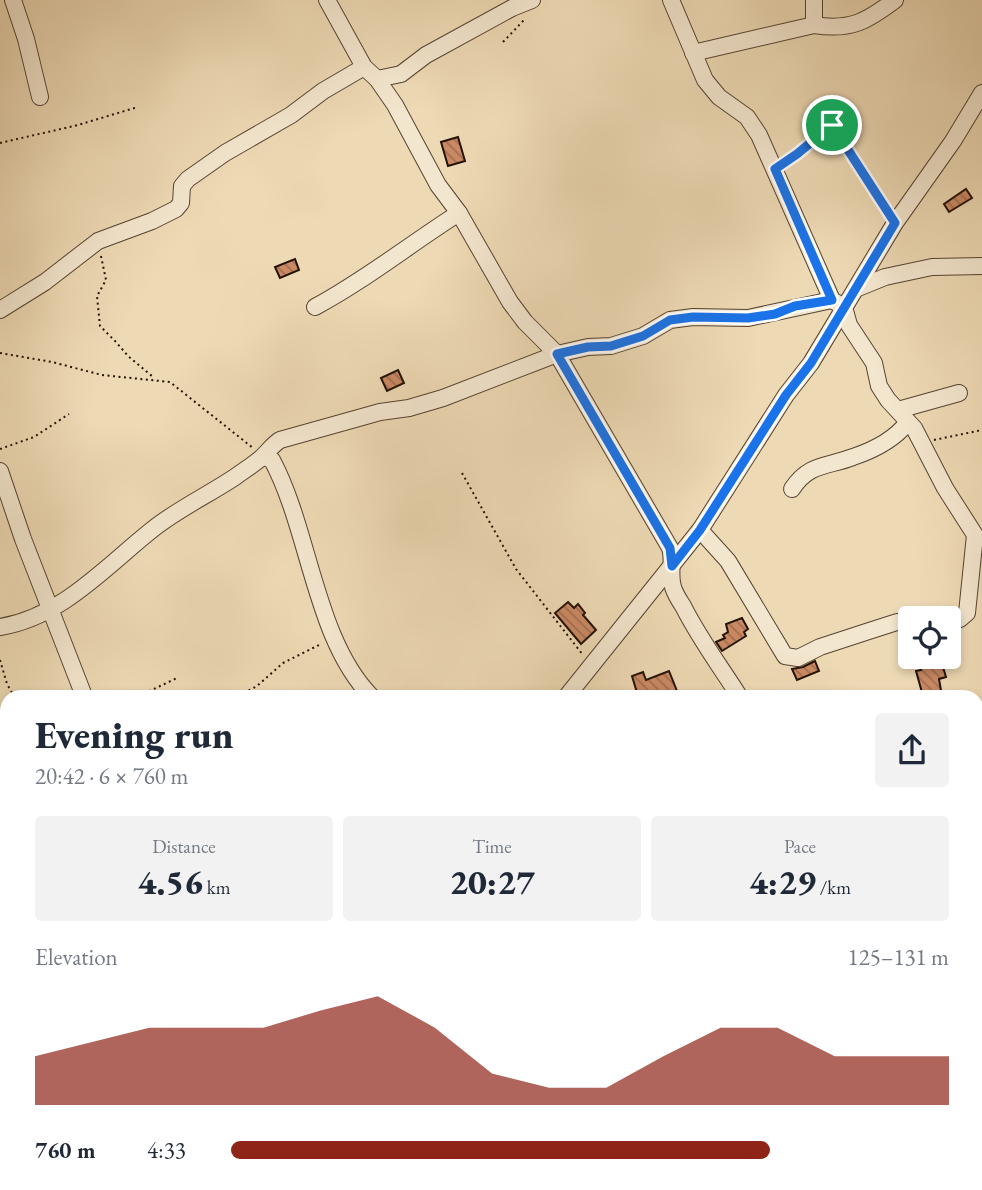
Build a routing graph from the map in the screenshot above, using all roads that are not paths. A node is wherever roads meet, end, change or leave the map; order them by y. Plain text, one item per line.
1 (13, 0) edge
2 (327, 0) edge
3 (670, 0) edge
4 (814, 0) edge
5 (895, 0) edge
6 (531, 7) edge
7 (814, 25) junction
8 (693, 52) junction
9 (363, 67) junction
10 (377, 79) junction
11 (982, 93) edge
12 (40, 97) dead end
13 (459, 213) junction
14 (982, 266) edge
15 (858, 288) junction
16 (838, 303) junction
17 (315, 307) dead end
18 (0, 310) edge
19 (557, 354) junction
20 (959, 393) dead end
21 (903, 416) junction
22 (264, 457) junction
23 (0, 471) edge
24 (792, 489) dead end
25 (700, 530) junction
26 (672, 566) junction
27 (976, 586) edge
28 (51, 609) junction
29 (961, 618) edge
30 (898, 622) edge
31 (0, 627) edge
32 (82, 690) edge
33 (365, 690) edge
34 (572, 690) edge
35 (735, 690) edge

1 - 12 street
2 - 9 street
3 - 8 street
4 - 7 street
5 - 7 street
6 - 10 street
7 - 8 street
8 - 16 street
9 - 10 street
9 - 18 street
10 - 13 street
11 - 15 street
13 - 17 street
13 - 19 street
14 - 15 street
15 - 16 street
16 - 19 street
16 - 21 street
16 - 25 street
19 - 22 street
19 - 26 street
20 - 21 street
21 - 24 street
21 - 27 street
22 - 28 street
22 - 33 street
23 - 28 street
25 - 26 street
25 - 30 street
26 - 34 street
26 - 35 street
27 - 29 street
28 - 31 street
28 - 32 street

